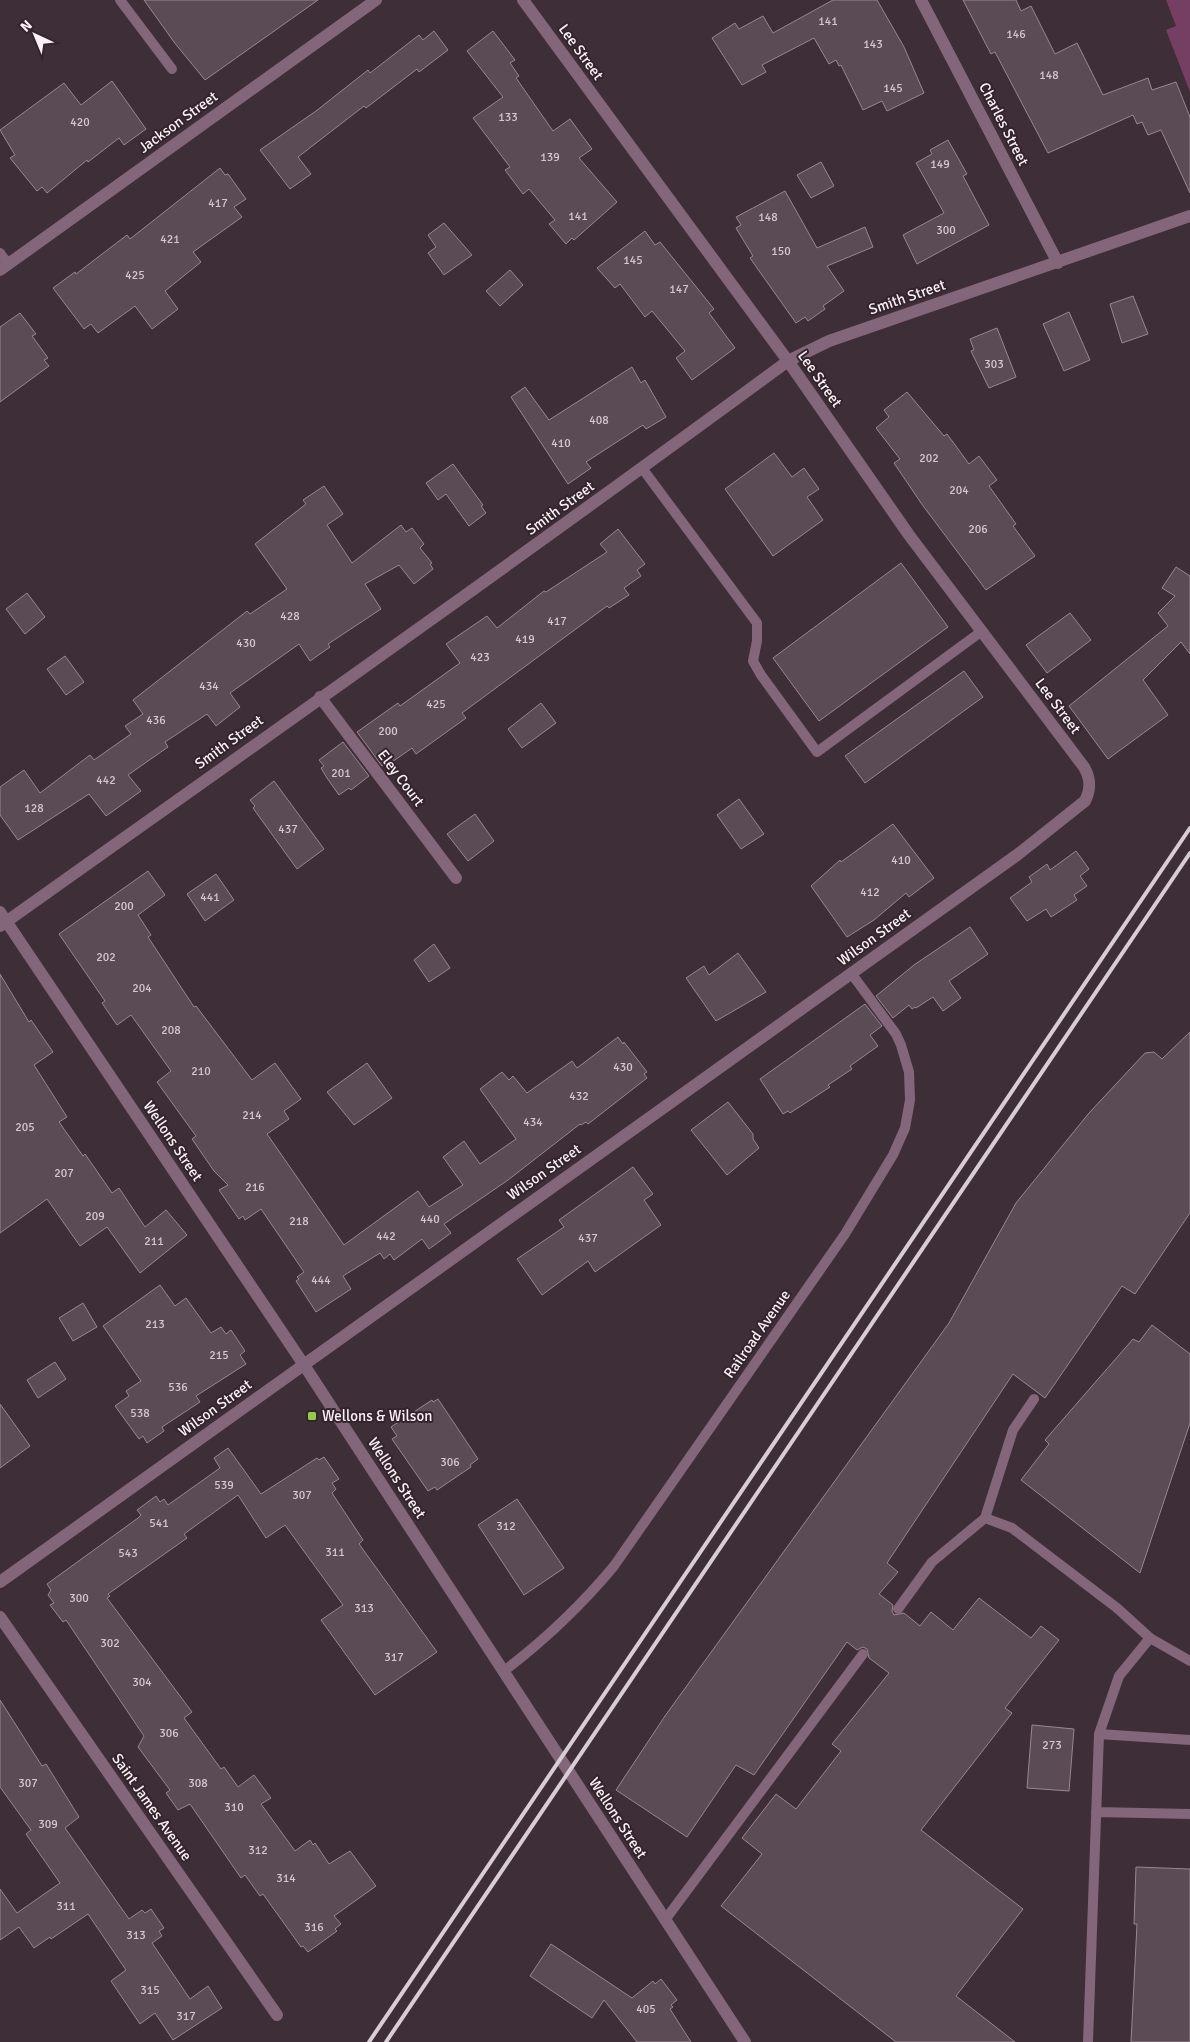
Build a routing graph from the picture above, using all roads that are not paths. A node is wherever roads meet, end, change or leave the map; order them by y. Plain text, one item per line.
1 (120, 0) edge
2 (376, 0) edge
3 (523, 0) edge
4 (921, 0) edge
5 (172, 69) dead end
6 (1190, 216) edge
7 (0, 254) edge
8 (1058, 263) junction
9 (4, 267) edge
10 (788, 362) junction
11 (642, 468) junction
12 (982, 631) junction
13 (320, 697) junction
14 (1090, 777) joint
15 (456, 878) dead end
16 (2, 920) edge
17 (852, 973) junction
18 (304, 1365) junction
19 (1034, 1398) dead end
20 (985, 1518) junction
21 (0, 1582) edge
22 (898, 1609) dead end
23 (0, 1617) edge
24 (1150, 1638) junction
25 (863, 1654) dead end
26 (1190, 1661) edge
27 (504, 1671) junction
28 (1099, 1734) junction
29 (1190, 1740) edge
30 (1096, 1812) junction
31 (1190, 1814) edge
32 (666, 1920) junction
33 (277, 2015) dead end
34 (745, 2042) edge
35 (1088, 2042) edge

1 - 5 lane
2 - 9 street, Jackson Street
3 - 10 street, Lee Street
4 - 8 street, Charles Street
6 - 8 street, Smith Street
7 - 9 lane
8 - 10 street, Smith Street
10 - 11 street, Smith Street
10 - 12 street, Lee Street
11 - 12 lane
11 - 13 street, Smith Street
12 - 14 street, Lee Street
13 - 15 street, Eley Court
13 - 16 street, Smith Street
14 - 17 street, Wilson Street
16 - 18 street, Wellons Street
17 - 18 street, Wilson Street
17 - 27 lane, Railroad Avenue
18 - 21 street, Wilson Street
18 - 27 street, Wellons Street
19 - 20 lane
20 - 22 lane
20 - 24 lane
23 - 33 street, Saint James Avenue
24 - 26 lane
24 - 28 lane
25 - 32 lane
27 - 32 street, Wellons Street
28 - 29 lane
28 - 30 lane
30 - 31 lane
30 - 35 lane
32 - 34 street, Wellons Street

